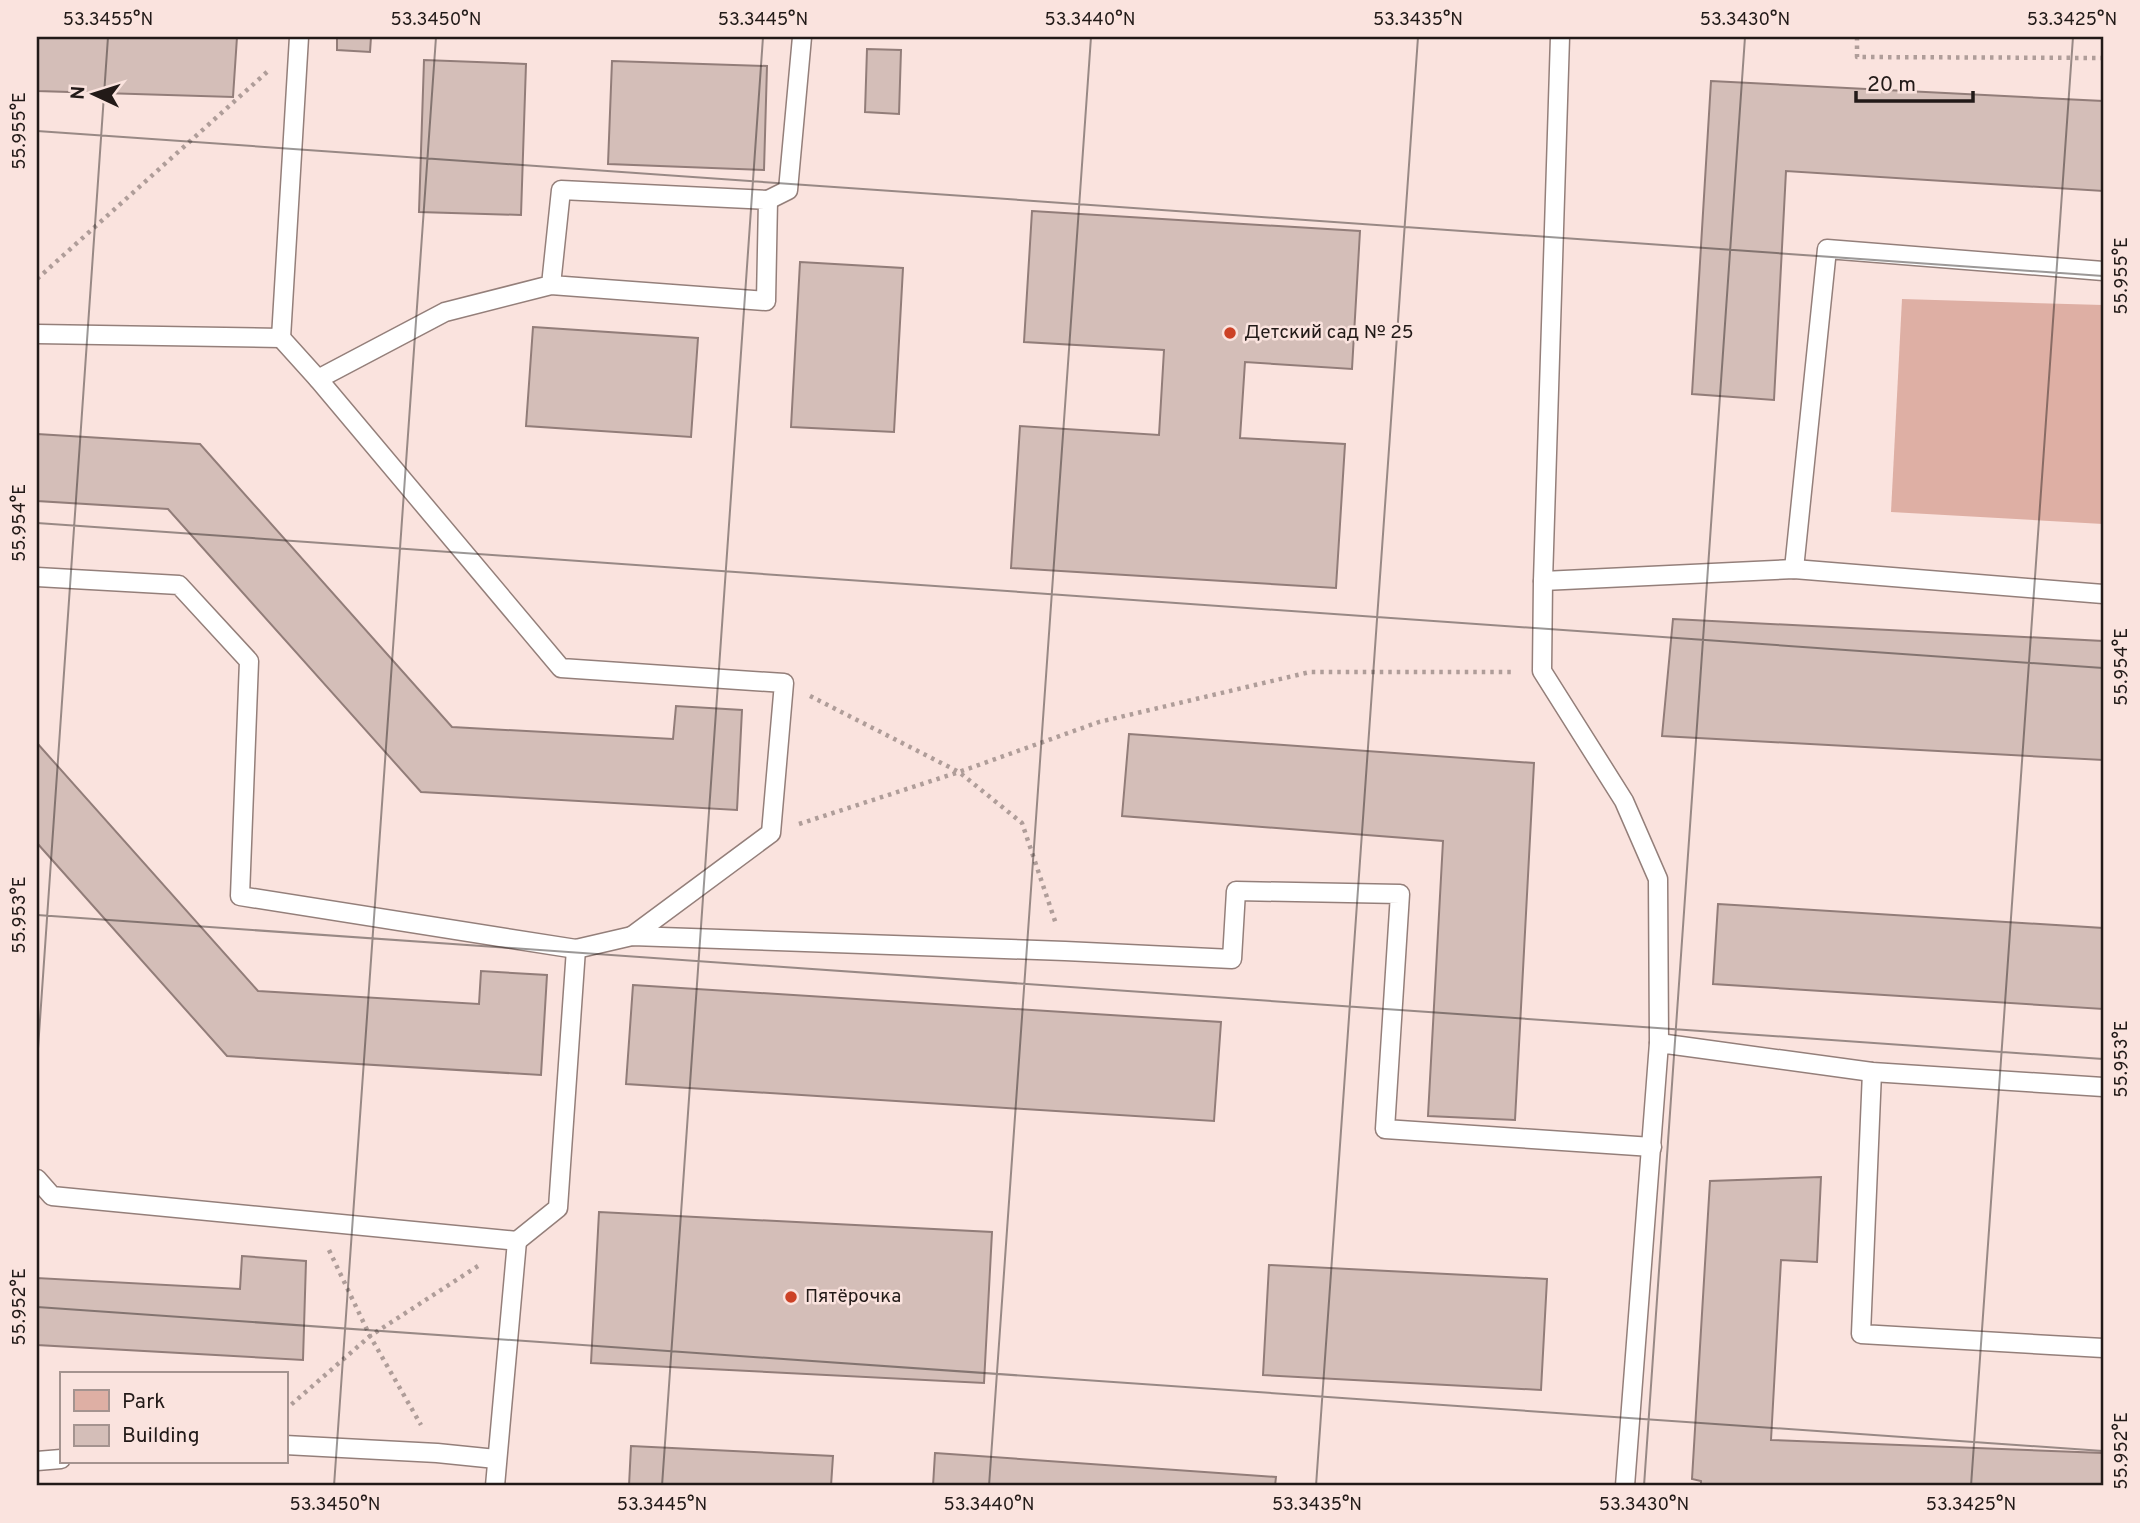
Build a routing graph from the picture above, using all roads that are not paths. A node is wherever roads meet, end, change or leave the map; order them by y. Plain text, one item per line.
1 (802, 37) edge
2 (1560, 37) edge
3 (299, 40) edge
4 (768, 200) junction
5 (2103, 271) edge
6 (551, 285) junction
7 (37, 334) edge
8 (281, 338) junction
9 (318, 379) junction
10 (1794, 569) junction
11 (37, 577) edge
12 (1543, 581) junction
13 (2103, 594) edge
14 (632, 936) junction
15 (576, 949) junction
16 (1659, 1043) junction
17 (1872, 1072) junction
18 (2103, 1087) edge
19 (1652, 1147) junction
20 (37, 1179) edge
21 (517, 1241) junction
22 (2103, 1348) edge
23 (287, 1446) edge
24 (60, 1459) edge
25 (496, 1459) junction
26 (37, 1461) edge
27 (495, 1486) edge
28 (1625, 1486) edge

1 - 4 lane
2 - 12 lane
3 - 8 lane
4 - 6 lane
4 - 6 lane
5 - 10 lane
6 - 9 lane
7 - 8 lane
8 - 9 lane
9 - 14 lane
10 - 12 lane
10 - 13 lane
11 - 15 lane
12 - 16 lane
14 - 15 lane
14 - 19 lane
15 - 21 lane
16 - 17 lane
16 - 19 lane
17 - 18 lane
17 - 22 lane
19 - 28 lane
20 - 21 lane
21 - 25 lane
23 - 25 lane
24 - 26 lane
25 - 27 lane

